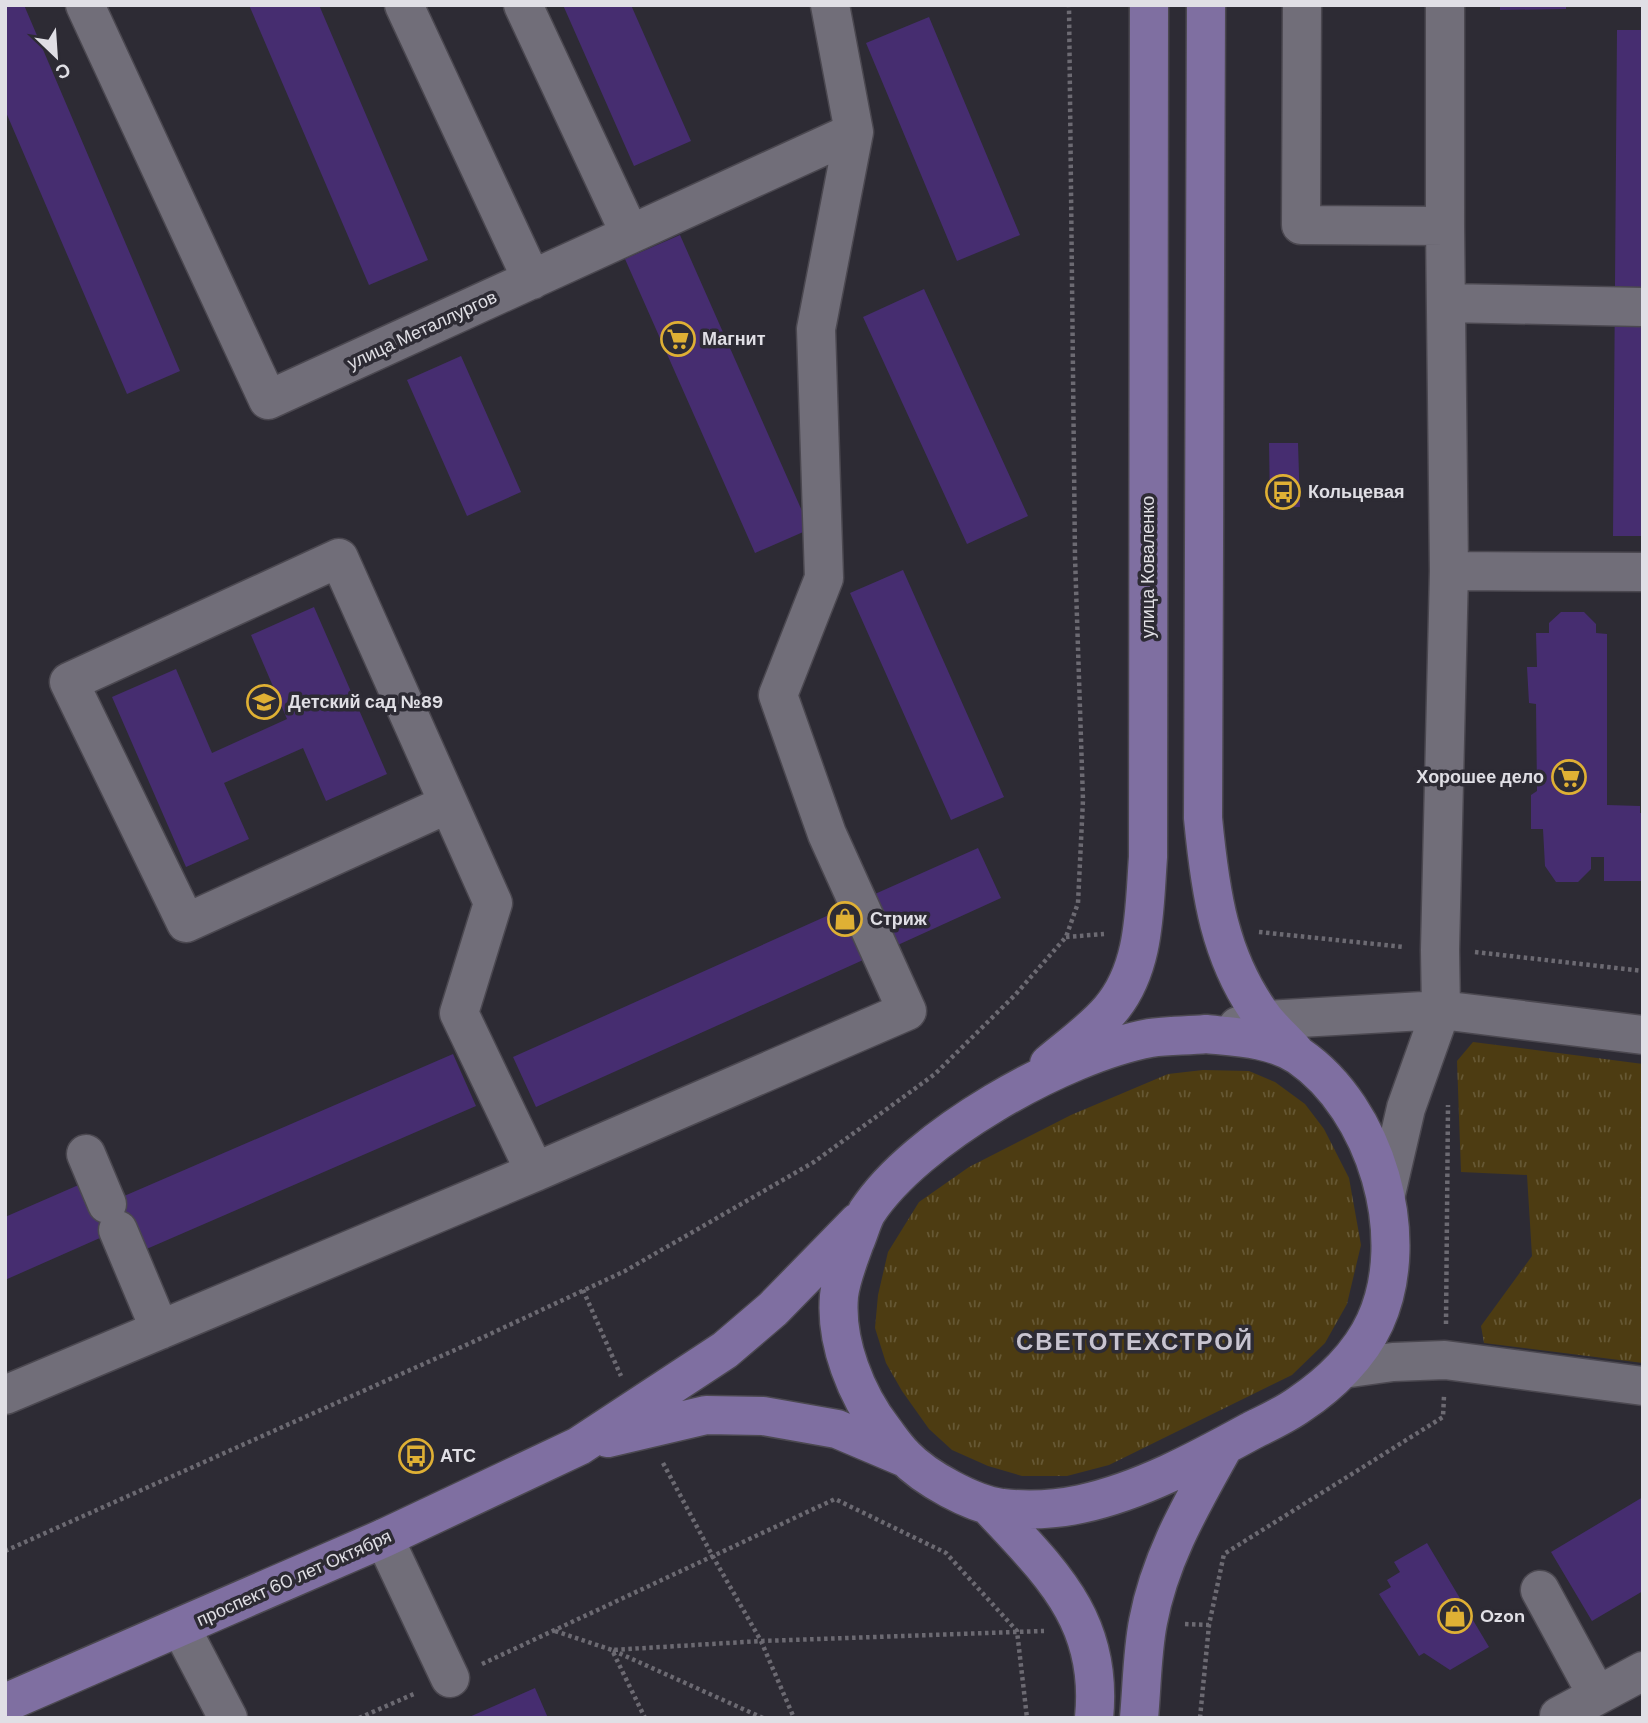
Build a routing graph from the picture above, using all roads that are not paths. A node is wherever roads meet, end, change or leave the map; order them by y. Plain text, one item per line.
1 (85, 5) edge
2 (404, 5) edge
3 (523, 5) edge
4 (830, 5) edge
5 (1149, 5) edge
6 (1206, 5) edge
7 (1303, 5) edge
8 (1445, 5) edge
9 (854, 132) junction
10 (1444, 226) junction
11 (630, 234) junction
12 (532, 279) junction
13 (1446, 303) junction
14 (1643, 307) edge
15 (1449, 571) junction
16 (1643, 572) edge
17 (448, 804) junction
18 (1441, 1010) junction
19 (1265, 1020) junction
20 (1206, 1034) junction
21 (1643, 1035) edge
22 (1296, 1054) junction
23 (1026, 1084) junction
24 (86, 1154) dead end
25 (535, 1172) junction
26 (1386, 1194) junction
27 (866, 1214) junction
28 (160, 1330) junction
29 (1343, 1369) junction
30 (1643, 1387) edge
31 (5, 1395) edge
32 (640, 1418) junction
33 (1224, 1446) junction
34 (905, 1458) junction
35 (989, 1506) junction
36 (383, 1538) junction
37 (1539, 1590) dead end
38 (181, 1628) junction
39 (1643, 1671) edge
40 (450, 1678) dead end
41 (1597, 1695) junction
42 (5, 1703) edge
43 (228, 1718) edge
44 (1094, 1718) edge
45 (1139, 1718) edge
46 (1559, 1718) edge

1 - 12 street, улица Металлургов
2 - 12 street
3 - 11 street
4 - 9 street
5 - 23 main road, улица Коваленко
6 - 19 main road
7 - 10 street
8 - 10 street
9 - 11 street, улица Металлургов
9 - 25 street
10 - 13 street
11 - 12 street, улица Металлургов
13 - 14 street
13 - 15 street
15 - 16 street
15 - 18 street
17 - 17 street
17 - 25 street
18 - 19 street
18 - 21 street
18 - 26 street
19 - 20 street
19 - 22 main road
20 - 22 main road
20 - 23 main road
22 - 26 main road
23 - 27 main road, проспект 60 лет Октября
24 - 28 street
25 - 28 street
26 - 29 main road
27 - 32 main road, проспект 60 лет Октября
27 - 34 main road
28 - 31 street
29 - 30 street
29 - 33 main road
32 - 34 main road, проспект 60 лет Октября
32 - 36 main road, проспект 60 лет Октября
33 - 35 main road
33 - 45 main road
34 - 35 main road
35 - 44 main road
36 - 38 main road, проспект 60 лет Октября
36 - 40 street
37 - 41 street
38 - 42 main road, проспект 60 лет Октября
38 - 43 street
39 - 41 street
41 - 46 street

